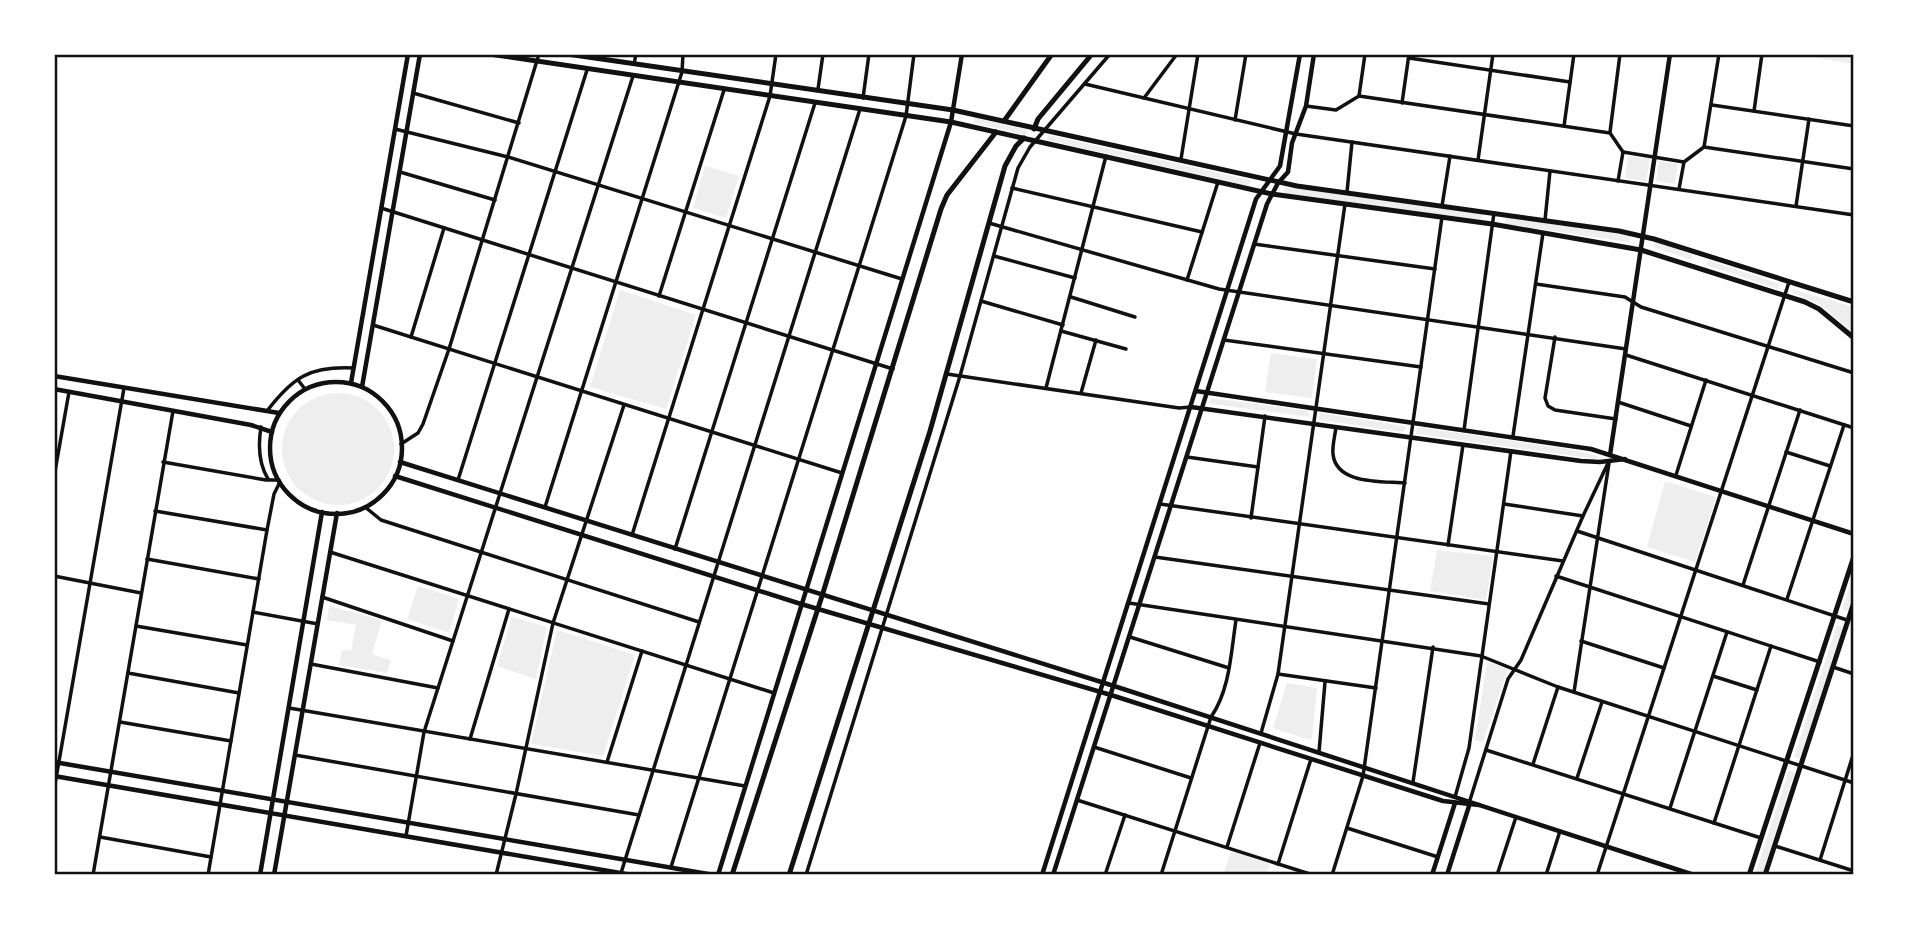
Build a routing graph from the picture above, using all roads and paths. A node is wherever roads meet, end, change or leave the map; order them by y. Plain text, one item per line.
1 (408, 54) edge
2 (420, 54) edge
3 (489, 54) edge
4 (539, 54) edge
5 (567, 54) edge
6 (636, 54) edge
7 (683, 54) edge
8 (776, 54) edge
9 (823, 54) edge
10 (869, 54) edge
11 (914, 54) edge
12 (962, 54) edge
13 (1052, 54) edge
14 (1092, 54) edge
15 (1110, 54) edge
16 (1177, 54) edge
17 (1198, 54) edge
18 (1246, 54) edge
19 (1300, 54) edge
20 (1314, 54) edge
21 (1365, 54) edge
22 (1493, 54) edge
23 (1574, 54) edge
24 (1620, 54) edge
25 (1670, 54) edge
26 (1719, 54) edge
27 (1762, 54) edge
28 (588, 56) edge
29 (1409, 56) edge
30 (538, 63) junction
31 (634, 64) junction
32 (587, 70) junction
33 (1491, 70) junction
34 (682, 72) junction
35 (633, 76) junction
36 (1570, 82) junction
37 (678, 83) junction
38 (1085, 84) junction
39 (772, 85) junction
40 (724, 89) junction
41 (818, 91) junction
42 (413, 92) junction
43 (770, 96) junction
44 (1359, 96) junction
45 (863, 97) junction
46 (1144, 98) junction
47 (815, 103) junction
48 (1402, 103) junction
49 (907, 104) junction
50 (1712, 105) junction
51 (1306, 106) junction
52 (860, 109) junction
53 (1189, 109) junction
54 (953, 110) junction
55 (1754, 111) junction
56 (1484, 114) junction
57 (906, 116) junction
58 (1809, 119) junction
59 (1235, 120) junction
60 (1004, 121) junction
61 (951, 122) junction
62 (519, 123) junction
63 (1564, 126) junction
64 (1854, 126) edge
65 (395, 129) junction
66 (1034, 129) junction
67 (406, 131) junction
68 (1045, 131) junction
69 (1286, 131) junction
70 (996, 132) junction
71 (1610, 133) junction
72 (1296, 134) junction
73 (1024, 138) junction
74 (1036, 140) junction
75 (1352, 142) junction
76 (1704, 147) junction
77 (1623, 152) junction
78 (1106, 156) junction
79 (1450, 156) junction
80 (1654, 157) junction
81 (508, 158) junction
82 (1478, 160) junction
83 (1181, 162) junction
84 (1684, 162) junction
85 (1803, 162) junction
86 (1854, 169) edge
87 (1550, 171) junction
88 (400, 172) junction
89 (555, 172) junction
90 (1618, 181) junction
91 (1218, 182) junction
92 (1270, 182) junction
93 (1278, 183) junction
94 (598, 186) junction
95 (1650, 186) junction
96 (1012, 188) junction
97 (1679, 189) junction
98 (1262, 191) junction
99 (1347, 193) junction
100 (1272, 194) junction
101 (495, 200) junction
102 (642, 200) junction
103 (1345, 204) junction
104 (1442, 206) junction
105 (1796, 206) junction
106 (1093, 207) junction
107 (381, 208) junction
108 (393, 212) junction
109 (685, 213) junction
110 (1494, 213) junction
111 (1854, 215) edge
112 (1442, 217) junction
113 (1545, 220) junction
114 (989, 223) junction
115 (1492, 224) junction
116 (729, 227) junction
117 (444, 228) junction
118 (1002, 228) junction
119 (1202, 232) junction
120 (1543, 233) junction
121 (1643, 236) junction
122 (482, 240) junction
123 (772, 240) junction
124 (1254, 244) junction
125 (1082, 250) junction
126 (1641, 250) junction
127 (815, 253) junction
128 (529, 255) junction
129 (994, 256) junction
130 (1338, 256) junction
131 (1705, 256) junction
132 (859, 266) junction
133 (1701, 267) junction
134 (572, 268) junction
135 (1435, 269) junction
136 (1075, 278) junction
137 (904, 280) junction
138 (1187, 280) junction
139 (616, 282) junction
140 (1789, 282) junction
141 (1536, 284) junction
142 (1228, 291) junction
143 (1239, 293) junction
144 (1785, 295) junction
145 (659, 296) junction
146 (1070, 296) junction
147 (981, 301) junction
148 (1633, 301) junction
149 (1854, 302) edge
150 (1331, 306) junction
151 (703, 310) junction
152 (1135, 317) dead end
153 (1427, 320) junction
154 (746, 323) junction
155 (373, 325) junction
156 (1063, 325) junction
157 (1479, 327) junction
158 (1061, 331) junction
159 (1529, 334) junction
160 (411, 337) junction
161 (789, 337) junction
162 (1555, 337) junction
163 (1854, 338) edge
164 (1096, 340) junction
165 (1224, 340) junction
166 (1768, 346) junction
167 (449, 349) junction
168 (1125, 349) dead end
169 (833, 350) junction
170 (1626, 352) junction
171 (1324, 354) junction
172 (495, 363) junction
173 (877, 365) junction
174 (354, 368) junction
175 (1421, 368) junction
176 (892, 369) junction
177 (1854, 373) edge
178 (947, 374) junction
179 (54, 376) edge
180 (960, 376) junction
181 (538, 377) junction
182 (298, 380) junction
183 (1706, 380) junction
184 (351, 383) junction
185 (362, 387) junction
186 (124, 388) junction
187 (1046, 388) junction
188 (305, 389) junction
189 (54, 390) edge
190 (582, 391) junction
191 (1196, 391) junction
192 (69, 392) junction
193 (1082, 393) junction
194 (1208, 393) junction
195 (1752, 395) junction
196 (122, 401) junction
197 (1618, 402) junction
198 (624, 404) junction
199 (1191, 407) junction
200 (1204, 408) junction
201 (1317, 409) junction
202 (1800, 410) junction
203 (173, 411) junction
204 (266, 412) junction
205 (280, 413) junction
206 (1265, 416) junction
207 (669, 418) junction
208 (1616, 419) junction
209 (1413, 423) junction
210 (1315, 424) junction
211 (1844, 425) junction
212 (1692, 426) junction
213 (261, 427) junction
214 (1336, 427) junction
215 (1854, 428) edge
216 (1464, 430) junction
217 (272, 432) junction
218 (712, 432) junction
219 (1411, 436) junction
220 (1513, 436) junction
221 (401, 444) junction
222 (57, 445) edge
223 (755, 445) junction
224 (1463, 445) junction
225 (1511, 452) junction
226 (1786, 452) junction
227 (1611, 454) junction
228 (1187, 457) junction
229 (799, 459) junction
230 (1626, 459) junction
231 (1609, 461) junction
232 (163, 462) junction
233 (400, 462) junction
234 (1830, 466) junction
235 (1258, 467) junction
236 (842, 473) junction
237 (395, 475) junction
238 (1675, 475) junction
239 (54, 477) edge
240 (269, 480) junction
241 (458, 480) junction
242 (279, 481) junction
243 (1405, 483) junction
244 (1721, 491) junction
245 (501, 494) junction
246 (1160, 504) junction
247 (1504, 504) junction
248 (1171, 506) junction
249 (1768, 506) junction
250 (365, 507) junction
251 (497, 508) junction
252 (545, 508) junction
253 (155, 511) junction
254 (322, 512) junction
255 (337, 513) junction
256 (1583, 516) junction
257 (1251, 518) junction
258 (1813, 520) junction
259 (587, 521) junction
260 (1300, 525) junction
261 (267, 530) junction
262 (1577, 531) junction
263 (1854, 534) edge
264 (583, 535) junction
265 (632, 536) junction
266 (1598, 537) junction
267 (1397, 538) junction
268 (1448, 545) junction
269 (675, 549) junction
270 (330, 552) junction
271 (482, 552) junction
272 (1496, 552) junction
273 (1854, 556) edge
274 (1156, 557) junction
275 (147, 559) junction
276 (1563, 561) junction
277 (718, 563) junction
278 (1696, 569) junction
279 (54, 576) edge
280 (713, 576) junction
281 (1293, 576) junction
282 (1556, 576) junction
283 (761, 577) junction
284 (258, 579) junction
285 (568, 580) junction
286 (90, 584) junction
287 (1743, 585) junction
288 (1590, 587) junction
289 (757, 590) junction
290 (1390, 590) junction
291 (805, 591) junction
292 (141, 593) junction
293 (468, 596) junction
294 (822, 596) junction
295 (322, 597) junction
296 (1787, 599) junction
297 (1854, 602) edge
298 (1128, 603) junction
299 (801, 604) junction
300 (1489, 604) junction
301 (1140, 605) junction
302 (818, 608) junction
303 (509, 609) junction
304 (873, 611) junction
305 (253, 612) junction
306 (1835, 615) junction
307 (887, 616) junction
308 (1681, 617) junction
309 (1236, 620) junction
310 (304, 621) junction
311 (1851, 621) edge
312 (699, 622) junction
313 (553, 623) junction
314 (317, 624) junction
315 (869, 624) junction
316 (136, 626) junction
317 (1285, 626) junction
318 (884, 628) junction
319 (1727, 632) junction
320 (1130, 637) junction
321 (1382, 640) junction
322 (454, 641) junction
323 (1581, 641) junction
324 (247, 645) junction
325 (1771, 646) junction
326 (1433, 648) junction
327 (642, 651) junction
328 (1481, 656) junction
329 (1820, 662) junction
330 (311, 664) junction
331 (686, 665) junction
332 (1833, 667) junction
333 (1229, 668) junction
334 (1664, 668) junction
335 (1514, 669) junction
336 (128, 673) junction
337 (1278, 674) junction
338 (1854, 674) edge
339 (1713, 676) junction
340 (729, 679) junction
341 (1103, 682) junction
342 (1325, 682) junction
343 (1114, 686) junction
344 (1558, 687) junction
345 (438, 688) junction
346 (1376, 688) junction
347 (1757, 690) junction
348 (1100, 691) junction
349 (1574, 692) junction
350 (239, 693) junction
351 (774, 693) junction
352 (1111, 695) junction
353 (1602, 702) junction
354 (289, 708) junction
355 (303, 710) junction
356 (1211, 717) junction
357 (1648, 717) junction
358 (120, 722) junction
359 (1208, 726) junction
360 (424, 732) junction
361 (1695, 732) junction
362 (1261, 733) junction
363 (470, 740) junction
364 (231, 741) junction
365 (1260, 743) junction
366 (1739, 746) junction
367 (1094, 747) junction
368 (525, 749) junction
369 (1486, 750) junction
370 (1319, 752) junction
371 (1854, 752) edge
372 (295, 755) junction
373 (1311, 759) junction
374 (57, 762) edge
375 (607, 762) junction
376 (1787, 762) junction
377 (1533, 764) junction
378 (1365, 766) junction
379 (1801, 766) junction
380 (112, 771) junction
381 (653, 771) junction
382 (55, 776) edge
383 (1363, 776) junction
384 (416, 777) junction
385 (698, 778) junction
386 (1191, 778) junction
387 (1577, 778) junction
388 (1844, 780) junction
389 (1413, 782) junction
390 (1854, 783) edge
391 (109, 785) junction
392 (745, 786) junction
393 (54, 790) edge
394 (223, 790) junction
395 (1623, 793) junction
396 (516, 794) junction
397 (1455, 796) junction
398 (273, 799) junction
399 (1077, 800) junction
400 (287, 801) junction
401 (1455, 803) junction
402 (1470, 803) junction
403 (220, 804) junction
404 (1670, 808) junction
405 (271, 813) junction
406 (285, 815) junction
407 (1125, 815) junction
408 (639, 816) junction
409 (1516, 817) junction
410 (408, 822) junction
411 (1714, 822) junction
412 (1347, 828) junction
413 (1175, 831) junction
414 (1560, 831) junction
415 (405, 836) junction
416 (100, 837) junction
417 (1761, 838) junction
418 (504, 839) junction
419 (1606, 846) junction
420 (1775, 846) junction
421 (1227, 847) junction
422 (501, 852) junction
423 (211, 857) junction
424 (1438, 857) junction
425 (625, 859) junction
426 (1820, 860) junction
427 (1278, 864) junction
428 (671, 867) junction
429 (1854, 871) edge
430 (621, 873) junction
431 (93, 875) edge
432 (208, 875) edge
433 (260, 875) edge
434 (274, 875) edge
435 (496, 875) edge
436 (632, 875) edge
437 (716, 875) edge
438 (732, 875) edge
439 (789, 875) edge
440 (806, 875) edge
441 (1042, 875) edge
442 (1053, 875) edge
443 (1104, 875) edge
444 (1161, 875) edge
445 (1313, 875) edge
446 (1332, 875) edge
447 (1432, 875) edge
448 (1447, 875) edge
449 (1497, 875) edge
450 (1546, 875) edge
451 (1597, 875) edge
452 (1694, 875) edge
453 (1749, 875) edge
454 (1765, 875) edge

1 - 65 street
2 - 42 street
3 - 30 main road
4 - 30 street
5 - 28 main road
6 - 31 street
7 - 34 street
8 - 39 street
9 - 41 street
10 - 45 street
11 - 49 street
12 - 54 street
13 - 60 main road
14 - 66 main road
15 - 38 street
16 - 46 street
17 - 53 street
18 - 59 street
19 - 69 street
20 - 51 street
21 - 44 street
22 - 33 street
23 - 36 street
24 - 71 street
25 - 80 street
26 - 50 street
27 - 55 street
28 - 31 main road
29 - 33 street
29 - 48 street
30 - 32 main road
30 - 62 street
31 - 34 main road
32 - 35 main road
32 - 89 street
33 - 36 street
33 - 56 street
34 - 37 street
34 - 39 main road
35 - 37 main road
35 - 94 street
36 - 63 street
37 - 40 main road
37 - 102 street
38 - 46 street
38 - 68 street
39 - 41 main road
39 - 43 street
40 - 43 main road
40 - 109 street
41 - 45 main road
42 - 62 street
42 - 67 street
43 - 47 main road
43 - 116 street
44 - 48 street
44 - 51 street
45 - 49 main road
46 - 53 street
47 - 52 main road
47 - 123 street
48 - 56 street
49 - 54 main road
49 - 57 street
50 - 55 street
50 - 76 street
51 - 72 street
52 - 57 main road
52 - 127 street
53 - 59 street
53 - 83 street
54 - 60 main road
54 - 61 street
55 - 58 street
56 - 63 street
56 - 82 street
57 - 61 main road
57 - 132 street
58 - 64 street
58 - 85 street
59 - 69 street
60 - 66 main road
61 - 70 main road
61 - 137 street
62 - 81 street
63 - 71 street
65 - 67 street
65 - 107 street
66 - 68 main road
67 - 81 street
67 - 88 street
68 - 74 street
68 - 83 main road
69 - 72 street
69 - 92 street
70 - 73 main road
70 - 176 main road
71 - 77 street
72 - 75 street
72 - 93 street
73 - 74 main road
73 - 114 main road
74 - 78 main road
74 - 96 street
75 - 79 street
75 - 99 street
76 - 84 street
76 - 85 street
77 - 80 street
77 - 90 street
78 - 91 main road
78 - 106 street
79 - 82 street
79 - 104 street
80 - 84 street
80 - 95 street
81 - 89 street
81 - 101 street
82 - 87 street
83 - 92 main road
84 - 97 street
85 - 86 street
85 - 105 street
87 - 90 street
87 - 113 street
88 - 101 street
88 - 108 street
89 - 94 street
89 - 128 street
90 - 95 street
91 - 98 main road
91 - 119 street
92 - 93 main road
92 - 98 street
93 - 99 main road
93 - 100 street
94 - 102 street
94 - 134 street
95 - 97 street
95 - 121 street
96 - 106 street
96 - 118 street
97 - 105 street
98 - 100 main road
98 - 142 street
99 - 104 main road
100 - 103 main road
100 - 124 street
101 - 122 street
102 - 109 street
102 - 139 street
103 - 112 main road
103 - 130 street
104 - 110 main road
105 - 111 street
106 - 119 street
106 - 125 street
107 - 108 street
107 - 174 street
108 - 117 street
108 - 155 street
109 - 116 street
109 - 145 street
110 - 113 main road
110 - 115 street
112 - 115 main road
112 - 135 street
113 - 121 main road
114 - 118 street
114 - 178 main road
115 - 120 main road
115 - 157 street
116 - 123 street
116 - 151 street
117 - 122 street
117 - 160 street
118 - 125 street
118 - 129 street
119 - 138 street
120 - 126 main road
120 - 141 street
121 - 126 street
121 - 131 main road
122 - 128 street
122 - 167 street
123 - 127 street
123 - 154 street
124 - 130 street
124 - 143 street
125 - 136 street
125 - 138 street
126 - 133 main road
126 - 148 street
127 - 132 street
127 - 161 street
128 - 134 street
128 - 172 street
129 - 136 street
129 - 147 street
130 - 135 street
130 - 150 street
131 - 133 main road
131 - 140 main road
132 - 137 street
132 - 169 street
133 - 144 main road
134 - 139 street
134 - 181 street
135 - 153 street
136 - 146 street
137 - 173 street
138 - 142 street
139 - 145 street
139 - 190 street
140 - 144 street
140 - 149 main road
141 - 148 street
141 - 159 street
142 - 143 street
142 - 191 street
143 - 150 street
143 - 165 street
144 - 163 main road
144 - 166 street
145 - 151 street
146 - 152 street
146 - 156 street
147 - 156 street
147 - 180 street
148 - 166 street
148 - 170 street
150 - 153 street
150 - 171 street
151 - 154 street
151 - 207 street
153 - 157 street
153 - 175 street
154 - 161 street
154 - 218 street
155 - 160 street
155 - 185 street
156 - 158 street
157 - 159 street
157 - 216 street
158 - 164 street
158 - 187 street
159 - 162 street
159 - 220 street
160 - 167 street
161 - 169 street
161 - 223 street
162 - 170 street
162 - 208 street
164 - 168 street
164 - 193 street
165 - 171 street
165 - 194 street
166 - 177 street
166 - 195 street
167 - 172 street
167 - 221 street
169 - 173 street
169 - 229 street
170 - 183 street
170 - 197 street
171 - 175 street
171 - 201 street
172 - 181 street
172 - 241 street
173 - 176 street
173 - 236 street
174 - 182 street
174 - 184 street
175 - 209 street
176 - 294 main road
178 - 180 street
178 - 304 main road
179 - 186 street
180 - 187 street
180 - 307 street
181 - 190 street
181 - 245 street
182 - 188 street
182 - 204 street
183 - 195 street
183 - 212 street
184 - 185 street
184 - 188 street
185 - 221 street
186 - 196 street
186 - 204 street
187 - 193 street
188 - 205 street
189 - 192 street
190 - 198 street
190 - 252 street
191 - 194 street
191 - 199 street
192 - 196 street
192 - 222 street
193 - 199 street
194 - 200 street
194 - 201 street
195 - 202 street
195 - 244 street
196 - 203 street
196 - 286 street
197 - 208 street
197 - 212 street
198 - 207 street
198 - 259 street
199 - 200 street
199 - 246 street
200 - 206 street
200 - 228 street
201 - 209 street
201 - 210 street
202 - 211 street
202 - 226 street
203 - 213 street
203 - 232 street
204 - 205 street
205 - 217 street
206 - 210 street
206 - 235 street
207 - 218 street
207 - 265 street
208 - 227 street
209 - 216 street
209 - 219 street
210 - 214 street
210 - 260 street
211 - 215 street
211 - 234 street
212 - 238 street
213 - 217 street
213 - 240 street
214 - 219 street
214 - 243 street
216 - 220 street
217 - 242 street
218 - 223 street
218 - 269 street
219 - 224 street
219 - 243 street
220 - 227 street
221 - 233 street
222 - 239 street
223 - 229 street
223 - 277 street
224 - 225 street
224 - 268 street
225 - 231 street
225 - 247 street
226 - 234 street
226 - 249 street
227 - 230 street
227 - 231 street
228 - 235 street
228 - 248 street
229 - 236 street
229 - 283 street
230 - 231 street
230 - 238 street
231 - 256 street
231 - 266 street
232 - 240 street
232 - 253 street
233 - 237 street
233 - 241 street
234 - 258 street
235 - 257 street
236 - 291 street
237 - 250 street
237 - 251 street
238 - 244 street
240 - 242 street
241 - 245 street
242 - 254 street
242 - 261 street
243 - 267 street
244 - 249 street
244 - 278 street
245 - 251 street
245 - 252 street
246 - 248 street
246 - 298 street
247 - 256 street
247 - 272 street
248 - 257 street
248 - 274 street
249 - 258 street
249 - 287 street
250 - 255 street
250 - 271 street
251 - 264 street
251 - 271 street
252 - 259 street
253 - 261 street
253 - 275 street
254 - 255 street
254 - 310 street
255 - 270 street
256 - 262 street
257 - 260 street
258 - 263 street
258 - 296 street
259 - 264 street
259 - 265 street
260 - 267 street
260 - 281 street
261 - 284 street
262 - 266 street
262 - 276 street
264 - 280 street
264 - 285 street
265 - 269 street
266 - 278 street
266 - 288 street
267 - 268 street
267 - 290 street
268 - 272 street
269 - 277 street
270 - 293 street
270 - 295 street
271 - 285 street
271 - 293 street
272 - 276 street
272 - 300 street
273 - 306 main road
274 - 281 street
274 - 301 street
275 - 284 street
275 - 292 street
276 - 282 street
277 - 280 street
277 - 283 street
278 - 287 street
278 - 308 street
279 - 286 street
280 - 289 street
280 - 312 street
281 - 290 street
281 - 317 street
282 - 288 street
282 - 335 street
283 - 289 street
283 - 291 street
284 - 305 street
285 - 312 street
285 - 313 street
286 - 292 street
286 - 374 street
287 - 296 street
288 - 308 street
288 - 323 street
289 - 299 street
289 - 340 street
290 - 300 street
290 - 321 street
291 - 294 street
291 - 299 street
292 - 316 street
293 - 303 street
293 - 322 street
294 - 302 main road
294 - 304 street
295 - 314 street
295 - 322 street
296 - 306 street
297 - 311 main road
298 - 301 street
298 - 341 street
299 - 302 street
299 - 351 street
300 - 328 street
301 - 309 street
301 - 320 street
302 - 315 street
302 - 438 main road
303 - 313 street
303 - 363 street
304 - 307 street
304 - 315 main road
305 - 310 street
305 - 324 street
306 - 311 street
306 - 329 main road
307 - 318 street
307 - 341 street
308 - 319 street
308 - 334 street
309 - 317 street
309 - 333 street
310 - 314 street
310 - 354 street
311 - 332 main road
312 - 331 street
313 - 327 street
313 - 368 street
314 - 330 street
315 - 318 street
315 - 439 main road
316 - 324 street
316 - 336 street
317 - 321 street
317 - 337 street
318 - 348 street
318 - 440 street
319 - 325 street
319 - 339 street
320 - 333 street
320 - 343 street
321 - 326 street
321 - 346 street
322 - 345 street
323 - 334 street
323 - 349 street
324 - 350 street
325 - 329 street
325 - 347 street
326 - 328 street
326 - 389 street
327 - 331 street
327 - 375 street
328 - 335 street
328 - 397 street
329 - 376 main road
330 - 345 street
330 - 355 street
331 - 340 street
331 - 381 street
332 - 338 street
332 - 379 main road
333 - 356 street
334 - 357 street
335 - 344 street
335 - 369 street
336 - 350 street
336 - 358 street
337 - 342 street
337 - 362 street
339 - 347 street
339 - 361 street
340 - 351 street
340 - 385 street
341 - 343 street
341 - 348 street
342 - 346 street
342 - 370 street
343 - 352 street
343 - 356 street
344 - 349 street
344 - 377 street
345 - 360 street
346 - 378 street
347 - 366 street
348 - 352 street
348 - 441 street
349 - 353 street
350 - 364 street
351 - 392 street
352 - 359 street
352 - 367 street
353 - 357 street
353 - 387 street
354 - 355 street
354 - 398 street
355 - 360 street
355 - 372 street
356 - 359 street
356 - 362 street
357 - 361 street
357 - 395 street
358 - 364 street
358 - 380 street
359 - 365 street
359 - 386 street
360 - 363 street
360 - 384 street
361 - 366 street
361 - 404 street
362 - 370 street
363 - 368 street
364 - 394 street
365 - 373 street
365 - 421 street
366 - 376 street
366 - 411 street
367 - 386 street
367 - 399 street
368 - 375 street
368 - 396 street
369 - 377 street
369 - 402 street
370 - 378 street
371 - 388 street
372 - 384 street
372 - 400 street
373 - 383 street
373 - 427 street
374 - 380 street
374 - 382 street
375 - 381 street
376 - 379 street
376 - 417 main road
377 - 387 street
378 - 383 street
378 - 389 street
379 - 388 street
379 - 420 main road
380 - 391 street
380 - 394 street
381 - 385 street
381 - 408 street
382 - 391 street
382 - 393 street
383 - 401 street
383 - 412 street
384 - 396 street
384 - 410 street
385 - 392 street
385 - 428 street
386 - 413 street
387 - 395 street
388 - 390 street
388 - 426 street
389 - 397 street
391 - 403 street
391 - 416 street
392 - 437 street
394 - 398 street
394 - 403 street
395 - 404 street
395 - 419 street
396 - 408 street
396 - 418 street
397 - 401 street
397 - 402 street
398 - 400 street
398 - 405 street
399 - 407 street
399 - 442 street
400 - 406 street
400 - 410 street
401 - 402 street
401 - 424 street
402 - 409 street
402 - 448 street
403 - 405 street
403 - 423 street
404 - 411 street
405 - 406 street
405 - 433 street
406 - 415 street
406 - 434 street
407 - 413 street
407 - 443 street
408 - 425 street
409 - 414 street
409 - 449 street
410 - 415 street
410 - 418 street
411 - 417 street
412 - 424 street
412 - 446 street
413 - 421 street
413 - 444 street
414 - 419 street
414 - 450 street
415 - 422 street
416 - 423 street
416 - 431 street
417 - 453 main road
418 - 422 street
418 - 425 street
419 - 451 street
419 - 452 street
420 - 426 street
420 - 454 main road
421 - 427 street
422 - 430 street
422 - 435 street
423 - 432 street
424 - 447 street
425 - 428 street
425 - 430 street
426 - 429 street
427 - 445 street
428 - 437 street
430 - 436 street

